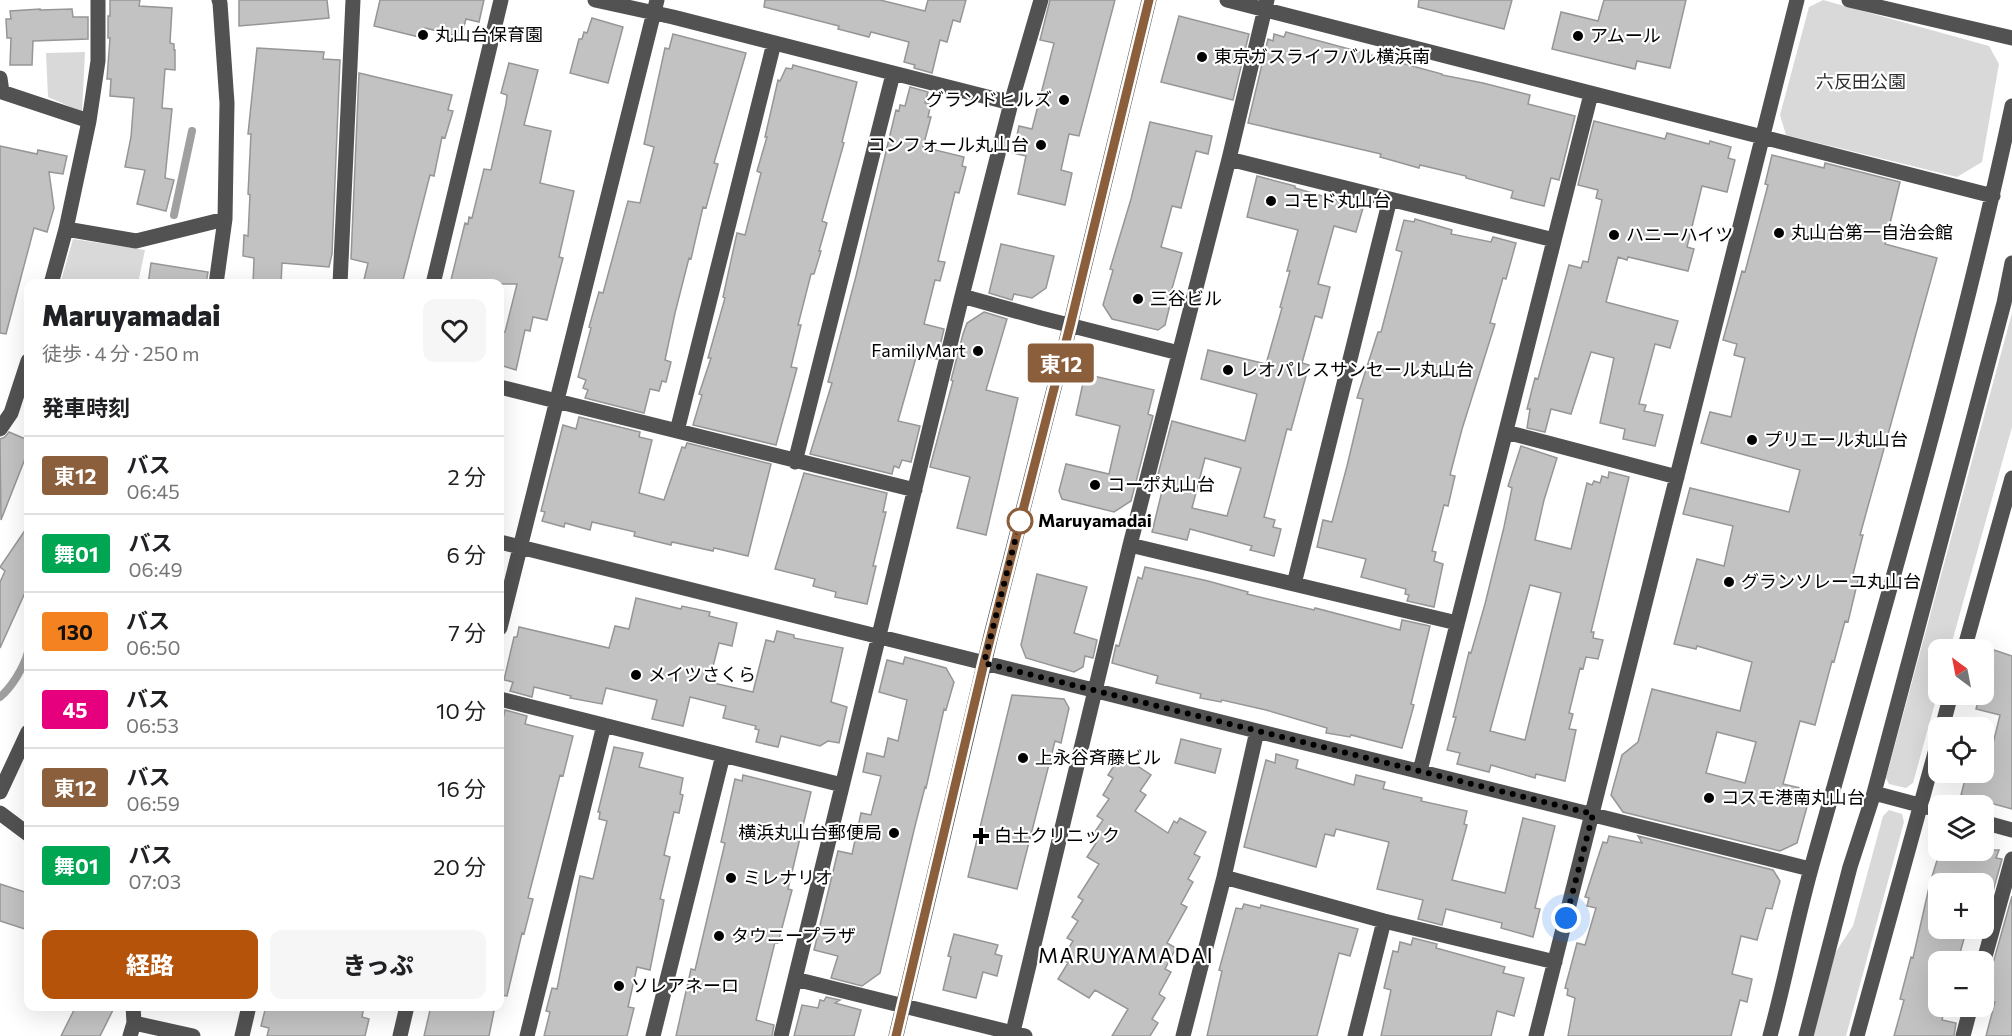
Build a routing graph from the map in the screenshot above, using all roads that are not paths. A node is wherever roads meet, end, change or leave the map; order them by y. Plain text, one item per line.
1 (98, 0) edge
2 (219, 0) edge
3 (354, 0) edge
4 (501, 0) edge
5 (596, 0) edge
6 (1041, 0) edge
7 (1149, 0) edge
8 (1227, 0) edge
9 (1797, 0) edge
10 (1848, 0) edge
11 (1266, 5) edge
12 (655, 7) edge
13 (2012, 38) edge
14 (774, 43) junction
15 (893, 74) junction
16 (0, 78) edge
17 (1592, 94) junction
18 (1011, 103) junction
19 (2012, 106) edge
20 (89, 121) junction
21 (1762, 137) junction
22 (1229, 159) junction
23 (1993, 196) junction
24 (1390, 199) junction
25 (225, 219) junction
26 (66, 229) junction
27 (1554, 240) junction
28 (2012, 263) edge
29 (52, 279) edge
30 (217, 279) edge
31 (340, 279) edge
32 (434, 279) edge
33 (962, 296) junction
34 (1070, 326) junction
35 (1179, 353) junction
36 (24, 373) edge
37 (504, 388) edge
38 (557, 401) junction
39 (0, 429) edge
40 (677, 431) junction
41 (1506, 432) junction
42 (795, 462) junction
43 (1677, 477) junction
44 (2012, 478) edge
45 (915, 490) junction
46 (504, 543) edge
47 (1130, 545) junction
48 (520, 547) junction
49 (1294, 584) junction
50 (504, 612) edge
51 (1457, 623) junction
52 (879, 636) junction
53 (1967, 639) edge
54 (984, 663) junction
55 (1095, 690) junction
56 (504, 700) edge
57 (604, 724) junction
58 (1257, 730) junction
59 (24, 741) edge
60 (723, 755) junction
61 (1420, 771) junction
62 (1928, 778) edge
63 (842, 785) junction
64 (0, 792) edge
65 (1874, 793) junction
66 (1920, 806) junction
67 (1928, 808) edge
68 (0, 813) edge
69 (1593, 814) junction
70 (1994, 825) edge
71 (2012, 830) edge
72 (24, 831) edge
73 (2012, 859) edge
74 (1810, 869) junction
75 (1224, 877) junction
76 (1384, 921) junction
77 (1987, 951) edge
78 (1555, 962) junction
79 (795, 979) junction
80 (904, 1007) junction
81 (133, 1011) edge
82 (248, 1011) edge
83 (406, 1011) edge
84 (1968, 1017) edge
85 (132, 1030) edge
86 (1017, 1035) edge
87 (194, 1036) edge
88 (242, 1036) edge
89 (399, 1036) edge
90 (527, 1036) edge
91 (652, 1036) edge
92 (781, 1036) edge
93 (896, 1036) edge
94 (1183, 1036) edge
95 (1354, 1036) edge
96 (1536, 1036) edge
97 (1770, 1036) edge
98 (1806, 1036) edge
99 (1857, 1036) edge
100 (1963, 1036) edge

1 - 20 street
2 - 25 street
3 - 31 street
4 - 32 street
5 - 12 street
6 - 18 street
7 - 34 street
8 - 11 street
9 - 21 street
10 - 13 street
11 - 17 street
11 - 22 street
12 - 14 street
12 - 38 street
14 - 15 street
14 - 40 street
15 - 18 street
15 - 42 street
16 - 20 street
17 - 21 street
17 - 27 street
18 - 33 street
19 - 23 street
20 - 26 street
21 - 23 street
21 - 43 street
22 - 24 street
22 - 35 street
23 - 74 street
24 - 27 street
24 - 49 street
25 - 26 street
25 - 30 street
26 - 29 street
27 - 41 street
28 - 65 street
33 - 34 street
33 - 45 street
34 - 35 street
34 - 54 street
35 - 47 street
36 - 39 street
37 - 38 street
38 - 40 street
38 - 48 street
40 - 42 street
41 - 43 street
41 - 51 street
42 - 45 street
43 - 69 street
44 - 53 street
45 - 52 street
46 - 48 street
47 - 49 street
47 - 55 street
48 - 50 street
48 - 52 street
49 - 51 street
51 - 61 street
52 - 54 street
52 - 63 street
54 - 55 street
54 - 80 street
55 - 58 street
55 - 86 street
56 - 57 street
57 - 60 street
57 - 90 street
58 - 61 street
58 - 75 street
59 - 64 street
60 - 63 street
60 - 91 street
61 - 69 street
62 - 66 street
63 - 79 street
65 - 66 street
65 - 98 street
66 - 67 street
66 - 99 street
68 - 72 street
69 - 74 street
69 - 78 street
70 - 71 street
73 - 77 street
74 - 97 street
75 - 76 street
75 - 94 street
76 - 78 street
76 - 95 street
78 - 96 street
79 - 80 street
79 - 92 street
80 - 86 street
80 - 93 street
81 - 85 street
82 - 88 street
83 - 89 street
84 - 100 street
85 - 87 street

